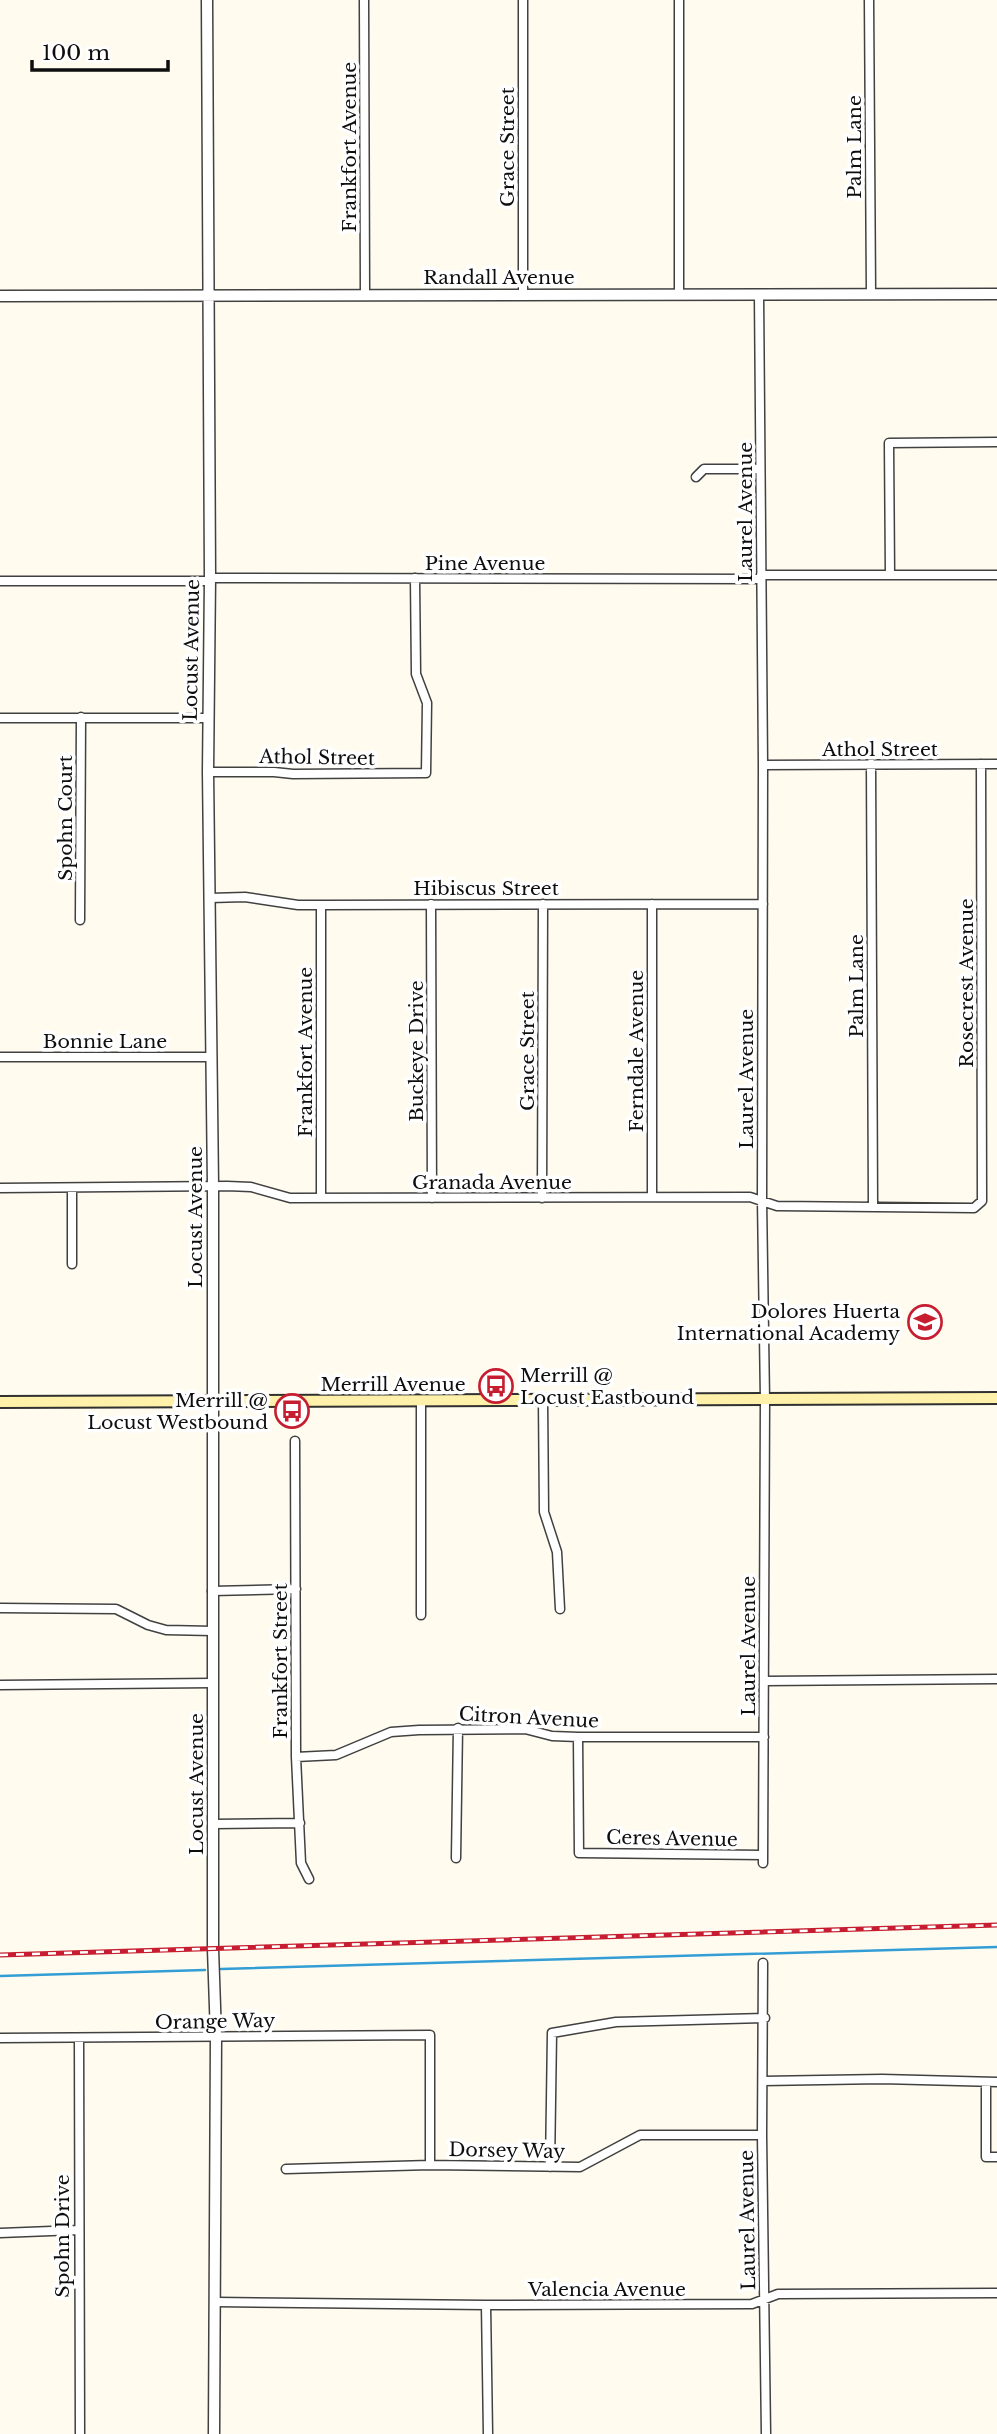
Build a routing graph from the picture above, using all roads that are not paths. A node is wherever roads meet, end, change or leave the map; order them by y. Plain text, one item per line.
1 (207, 0) edge
2 (365, 0) edge
3 (523, 0) edge
4 (679, 0) edge
5 (869, 0) edge
6 (365, 294) junction
7 (997, 294) edge
8 (523, 295) junction
9 (678, 295) junction
10 (759, 295) junction
11 (871, 295) junction
12 (0, 296) edge
13 (209, 296) junction
14 (997, 442) edge
15 (760, 469) junction
16 (696, 477) dead end
17 (890, 575) junction
18 (997, 575) edge
19 (761, 577) junction
20 (415, 578) junction
21 (210, 580) junction
22 (0, 581) edge
23 (81, 717) junction
24 (0, 718) edge
25 (208, 718) junction
26 (871, 764) junction
27 (981, 764) junction
28 (997, 764) edge
29 (763, 765) junction
30 (208, 772) junction
31 (209, 898) junction
32 (431, 904) junction
33 (543, 904) junction
34 (652, 904) junction
35 (763, 904) junction
36 (321, 905) junction
37 (80, 920) dead end
38 (0, 1057) edge
39 (210, 1057) junction
40 (213, 1186) junction
41 (0, 1188) edge
42 (72, 1188) junction
43 (652, 1197) junction
44 (432, 1198) junction
45 (542, 1198) junction
46 (321, 1199) junction
47 (762, 1200) junction
48 (982, 1201) joint
49 (873, 1207) junction
50 (72, 1264) dead end
51 (997, 1398) edge
52 (543, 1400) junction
53 (765, 1400) junction
54 (421, 1401) junction
55 (0, 1402) edge
56 (213, 1402) junction
57 (295, 1441) dead end
58 (296, 1589) junction
59 (212, 1591) junction
60 (0, 1608) edge
61 (560, 1609) dead end
62 (421, 1615) dead end
63 (213, 1631) junction
64 (997, 1679) edge
65 (765, 1681) junction
66 (214, 1684) junction
67 (0, 1685) edge
68 (458, 1728) junction
69 (578, 1737) junction
70 (764, 1737) junction
71 (296, 1757) junction
72 (214, 1824) junction
73 (300, 1824) junction
74 (456, 1858) dead end
75 (763, 1859) joint
76 (309, 1879) dead end
77 (764, 1963) dead end
78 (765, 2018) junction
79 (216, 2036) junction
80 (0, 2038) edge
81 (79, 2038) junction
82 (764, 2081) junction
83 (986, 2082) junction
84 (997, 2082) edge
85 (762, 2135) junction
86 (997, 2157) edge
87 (430, 2165) junction
88 (550, 2166) junction
89 (286, 2169) dead end
90 (78, 2230) junction
91 (0, 2233) edge
92 (997, 2293) edge
93 (764, 2299) junction
94 (216, 2302) junction
95 (486, 2305) junction
96 (80, 2434) edge
97 (214, 2434) edge
98 (488, 2434) edge
99 (766, 2434) edge

1 - 13 street, Locust Avenue
2 - 6 street, Frankfort Avenue
3 - 8 street, Grace Street
4 - 9 street
5 - 11 street, Palm Lane
6 - 8 street, Randall Avenue
6 - 13 street, Randall Avenue
7 - 11 street, Randall Avenue
8 - 9 street, Randall Avenue
9 - 10 street, Randall Avenue
10 - 11 street, Randall Avenue
10 - 15 street, Laurel Avenue
12 - 13 street, Randall Avenue
13 - 21 street, Locust Avenue
14 - 17 street
15 - 16 street
15 - 19 street, Laurel Avenue
17 - 18 street, Pine Avenue
17 - 19 street, Pine Avenue
19 - 20 street, Pine Avenue
19 - 29 street, Laurel Avenue
20 - 21 street, Pine Avenue
20 - 30 street, Athol Street
21 - 22 street, Pine Avenue
21 - 25 street, Locust Avenue
23 - 24 street
23 - 25 street
23 - 37 street, Spohn Court
25 - 30 street, Locust Avenue
26 - 27 street, Athol Street
26 - 29 street, Athol Street
26 - 49 street, Palm Lane
27 - 28 street, Athol Street
27 - 48 street, Rosecrest Avenue
29 - 35 street, Laurel Avenue
30 - 31 street, Locust Avenue
31 - 36 street, Hibiscus Street
31 - 39 street, Locust Avenue
32 - 33 street, Hibiscus Street
32 - 36 street, Hibiscus Street
32 - 44 street, Buckeye Drive
33 - 34 street, Hibiscus Street
33 - 45 street, Grace Street
34 - 35 street, Hibiscus Street
34 - 43 street, Ferndale Avenue
35 - 47 street, Laurel Avenue
36 - 46 street, Frankfort Avenue
38 - 39 street, Bonnie Lane
39 - 40 street, Locust Avenue
40 - 42 street, Granada Avenue
40 - 46 street, Granada Avenue
40 - 56 street, Locust Avenue
41 - 42 street, Granada Avenue
42 - 50 street
43 - 45 street, Granada Avenue
43 - 47 street, Granada Avenue
44 - 45 street, Granada Avenue
44 - 46 street, Granada Avenue
47 - 49 street, Granada Avenue
47 - 53 street, Laurel Avenue
48 - 49 street, Granada Avenue
51 - 53 main road, Merrill Avenue
52 - 53 main road, Merrill Avenue
52 - 54 main road, Merrill Avenue
52 - 61 street
53 - 65 street, Laurel Avenue
54 - 56 main road, Merrill Avenue
54 - 62 street
55 - 56 main road, Merrill Avenue
56 - 59 street, Locust Avenue
57 - 58 street, Frankfort Street
58 - 59 street
58 - 71 street, Frankfort Street
59 - 63 street, Locust Avenue
60 - 63 street
63 - 66 street, Locust Avenue
64 - 65 street
65 - 70 street, Laurel Avenue
66 - 67 street
66 - 72 street, Locust Avenue
68 - 69 street, Citron Avenue
68 - 71 street, Citron Avenue
68 - 74 street
69 - 70 street, Citron Avenue
69 - 75 street, Ceres Avenue
70 - 75 street, Laurel Avenue
71 - 73 street, Frankfort Street
72 - 73 street
72 - 79 street, Locust Avenue
73 - 76 street, Frankfort Street
77 - 78 street, Laurel Avenue
78 - 82 street, Laurel Avenue
78 - 88 street
79 - 81 street, Orange Way
79 - 87 street, Orange Way
79 - 94 street, Locust Avenue
80 - 81 street, Orange Way
81 - 90 street, Spohn Drive
82 - 83 street
82 - 85 street, Laurel Avenue
83 - 84 street
83 - 86 street
85 - 88 street, Dorsey Way
85 - 93 street, Laurel Avenue
87 - 88 street, Dorsey Way
87 - 89 street, Dorsey Way
90 - 91 street
90 - 96 street, Spohn Drive
92 - 93 street, Valencia Avenue
93 - 95 street, Valencia Avenue
93 - 99 street, Laurel Avenue
94 - 95 street, Valencia Avenue
94 - 97 street, Locust Avenue
95 - 98 street

